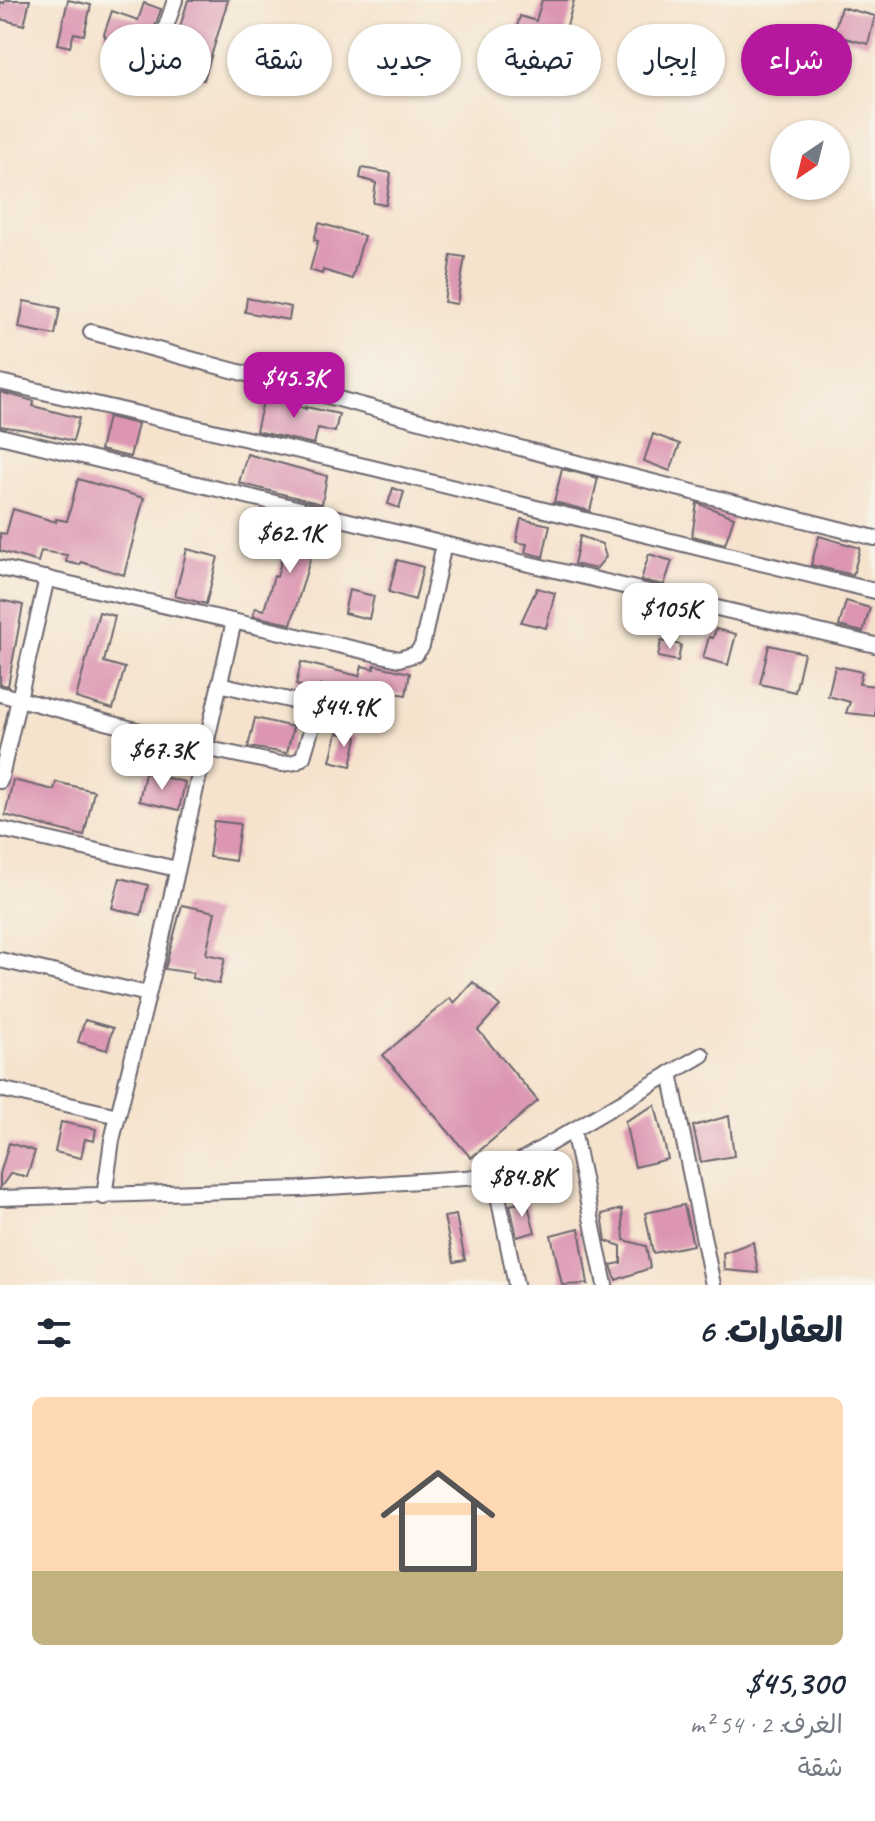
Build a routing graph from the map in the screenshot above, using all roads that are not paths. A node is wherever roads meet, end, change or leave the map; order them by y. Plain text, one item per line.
1 (175, 0) edge
2 (167, 24) edge
3 (91, 332) dead end
4 (0, 382) edge
5 (0, 436) edge
6 (875, 538) edge
7 (444, 544) junction
8 (0, 568) edge
9 (47, 578) junction
10 (875, 591) edge
11 (234, 621) junction
12 (875, 645) edge
13 (219, 684) junction
14 (0, 694) edge
15 (19, 699) junction
16 (318, 707) junction
17 (372, 719) dead end
18 (204, 748) junction
19 (0, 781) edge
20 (0, 829) edge
21 (177, 869) junction
22 (0, 960) edge
23 (148, 994) junction
24 (702, 1055) dead end
25 (670, 1073) junction
26 (0, 1089) edge
27 (118, 1116) junction
28 (573, 1130) junction
29 (494, 1176) junction
30 (104, 1197) junction
31 (0, 1198) edge
32 (516, 1285) edge
33 (605, 1285) edge
34 (713, 1285) edge

1 - 2 street
3 - 6 street
4 - 10 street
5 - 7 street
7 - 11 street
7 - 12 street
8 - 9 street
9 - 11 street
9 - 15 street
11 - 13 street
13 - 16 street
13 - 18 street
14 - 15 street
15 - 18 street
15 - 19 street
16 - 17 street
16 - 18 street
18 - 21 street
20 - 21 street
21 - 23 street
22 - 23 street
23 - 27 street
24 - 25 street
25 - 28 street
25 - 34 street
26 - 27 street
27 - 30 street
28 - 29 street
28 - 33 street
29 - 30 street
29 - 32 street
30 - 31 street

